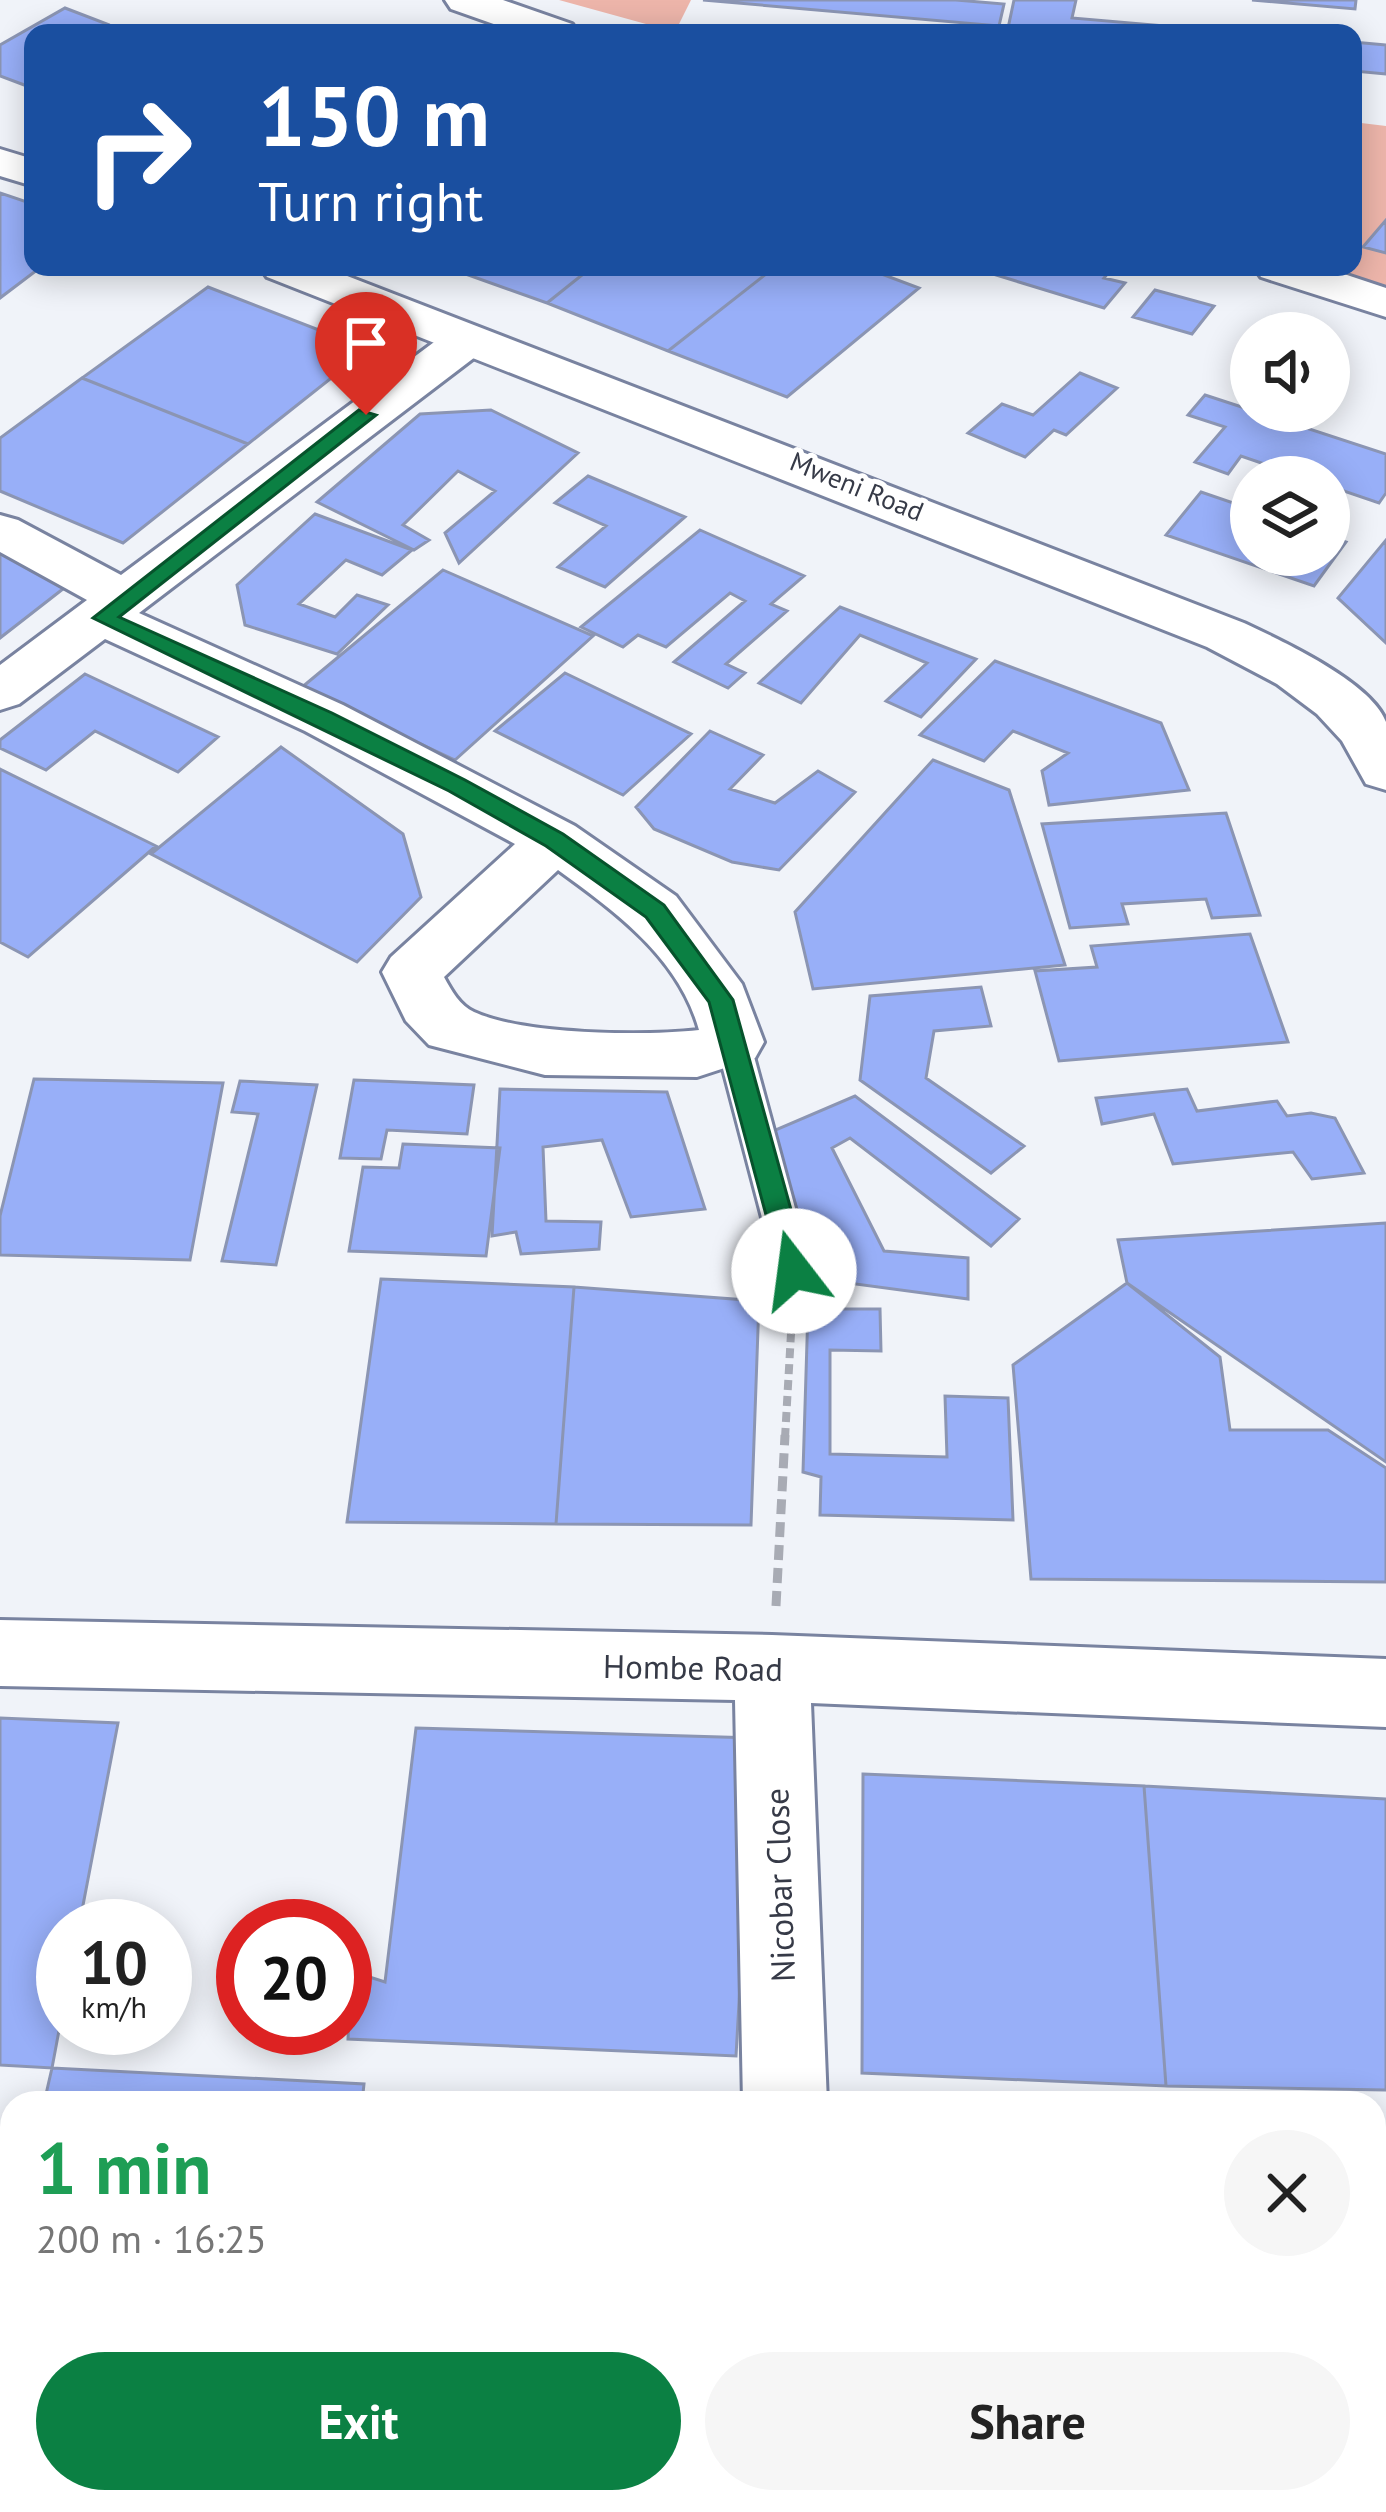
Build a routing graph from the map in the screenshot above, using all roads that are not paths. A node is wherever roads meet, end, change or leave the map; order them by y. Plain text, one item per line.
1 (465, 0) edge
2 (533, 24) edge
3 (305, 276) edge
4 (1304, 276) edge
5 (1386, 303) edge
6 (466, 341) junction
7 (0, 531) edge
8 (114, 609) junction
9 (0, 692) edge
10 (1386, 772) edge
11 (555, 840) junction
12 (733, 1042) junction
13 (794, 1271) road end
14 (0, 1653) edge
15 (772, 1668) junction
16 (1386, 1693) edge
17 (785, 2091) edge

1 - 2 street
3 - 6 street, Mweni Road
4 - 5 street
6 - 8 street
6 - 10 street, Mweni Road
7 - 8 street
8 - 9 street
8 - 11 street
11 - 12 street
11 - 12 street
12 - 13 lane
14 - 15 street, Hombe Road
15 - 16 street, Hombe Road
15 - 17 street, Nicobar Close

